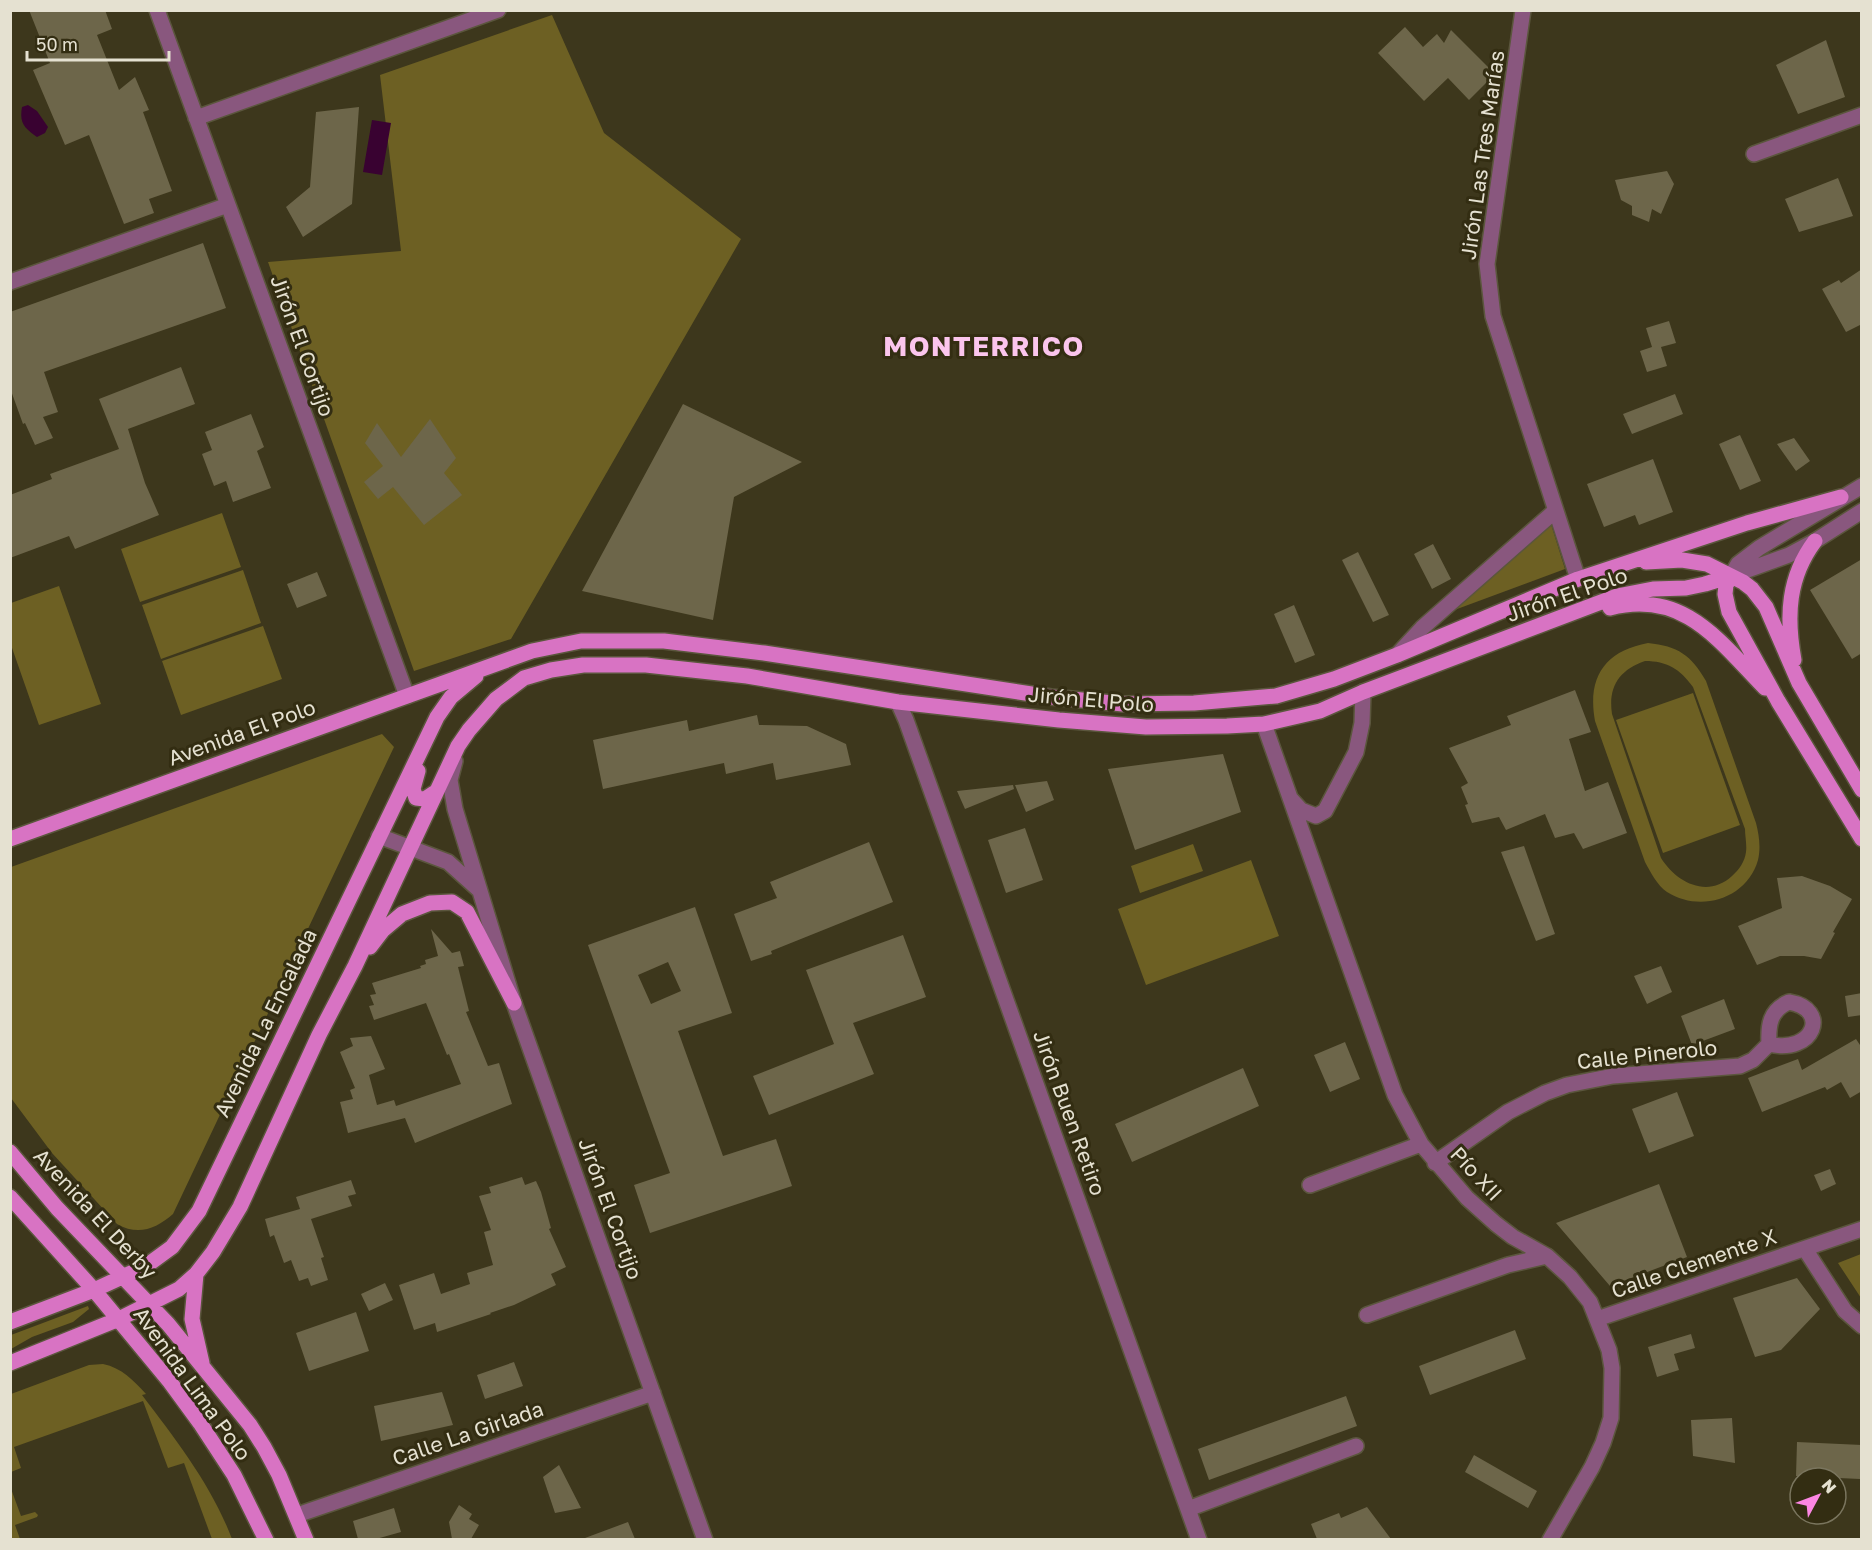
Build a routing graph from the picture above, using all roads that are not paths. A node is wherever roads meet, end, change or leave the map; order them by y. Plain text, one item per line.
1 (157, 10) edge
2 (498, 10) edge
3 (1523, 10) edge
4 (1862, 115) edge
5 (196, 118) junction
6 (1754, 154) dead end
7 (228, 205) junction
8 (10, 282) edge
9 (1862, 486) edge
10 (1841, 497) junction
11 (1555, 511) junction
12 (1862, 511) edge
13 (1815, 541) junction
14 (1626, 564) junction
15 (1731, 576) junction
16 (1578, 579) junction
17 (1532, 628) junction
18 (1397, 655) junction
19 (488, 666) junction
20 (1799, 683) junction
21 (1363, 692) junction
22 (407, 696) junction
23 (1778, 701) junction
24 (898, 702) junction
25 (1264, 724) junction
26 (432, 728) junction
27 (458, 746) junction
28 (1862, 790) edge
29 (434, 793) junction
30 (1289, 797) junction
31 (379, 836) junction
32 (10, 839) edge
33 (1862, 839) edge
34 (410, 846) junction
35 (480, 891) junction
36 (355, 966) junction
37 (514, 1003) junction
38 (1769, 1044) dead end
39 (1421, 1144) junction
40 (10, 1152) edge
41 (1435, 1163) junction
42 (1310, 1185) dead end
43 (10, 1197) edge
44 (1862, 1229) edge
45 (1805, 1249) junction
46 (1547, 1256) junction
47 (196, 1274) junction
48 (123, 1277) junction
49 (94, 1290) junction
50 (150, 1304) junction
51 (1367, 1315) dead end
52 (118, 1318) junction
53 (1598, 1319) junction
54 (10, 1322) edge
55 (1862, 1326) edge
56 (10, 1363) edge
57 (204, 1368) junction
58 (653, 1393) junction
59 (1356, 1446) dead end
60 (1188, 1509) junction
61 (297, 1515) junction
62 (266, 1539) edge
63 (306, 1539) edge
64 (705, 1539) edge
65 (1199, 1539) edge
66 (1550, 1539) edge

1 - 5 street, Jirón El Cortijo
2 - 5 street
3 - 11 street, Jirón Las Tres Marías
4 - 6 street
5 - 7 street, Jirón El Cortijo
7 - 8 street
7 - 22 street, Jirón El Cortijo
9 - 10 street
10 - 14 main road
10 - 15 street
11 - 16 street, Jirón Las Tres Marías
11 - 18 street
12 - 13 street
13 - 15 street
13 - 20 main road
14 - 15 main road
14 - 16 main road, Jirón El Polo
15 - 17 main road, Jirón El Polo
15 - 20 main road
15 - 23 main road
16 - 18 main road, Jirón El Polo
17 - 21 main road, Jirón El Polo
17 - 23 main road
18 - 19 main road, Jirón El Polo
19 - 22 main road, Avenida El Polo
19 - 26 main road, Avenida La Encalada
20 - 28 main road
21 - 25 main road, Jirón El Polo
21 - 30 street
22 - 32 main road, Avenida El Polo
23 - 33 main road
24 - 25 main road, Jirón El Polo
24 - 27 main road, Jirón El Polo
24 - 60 street, Jirón Buen Retiro
25 - 30 street, Pío XII
26 - 29 main road
26 - 31 main road, Avenida La Encalada
27 - 29 main road
27 - 35 street, Jirón El Cortijo
29 - 34 main road
30 - 39 street, Pío XII
31 - 34 street
31 - 48 main road, Avenida La Encalada
34 - 35 street
34 - 36 main road
35 - 37 street, Jirón El Cortijo
36 - 37 main road
36 - 47 main road
37 - 58 street, Jirón El Cortijo
38 - 41 street, Calle Pinerolo
39 - 41 street, Pío XII
39 - 42 street
40 - 48 main road, Avenida El Derby
41 - 46 street, Pío XII
43 - 49 main road
44 - 45 street, Calle Clemente X
45 - 53 street, Calle Clemente X
45 - 55 street, Calle Clemente X
46 - 51 street
46 - 53 street, Pío XII
47 - 50 main road
47 - 57 main road
48 - 49 main road, Avenida La Encalada
48 - 50 main road, Avenida El Derby
49 - 52 main road, Avenida Lima Polo
49 - 54 main road, Avenida La Encalada
50 - 52 main road
50 - 57 main road, Avenida Lima Polo
52 - 56 main road
52 - 62 main road, Avenida Lima Polo
53 - 66 street, Pío XII
57 - 61 main road, Avenida Lima Polo
58 - 61 street, Calle La Girlada
58 - 64 street, Jirón El Cortijo
59 - 60 street
60 - 65 street, Jirón Buen Retiro
61 - 63 main road, Avenida Lima Polo

